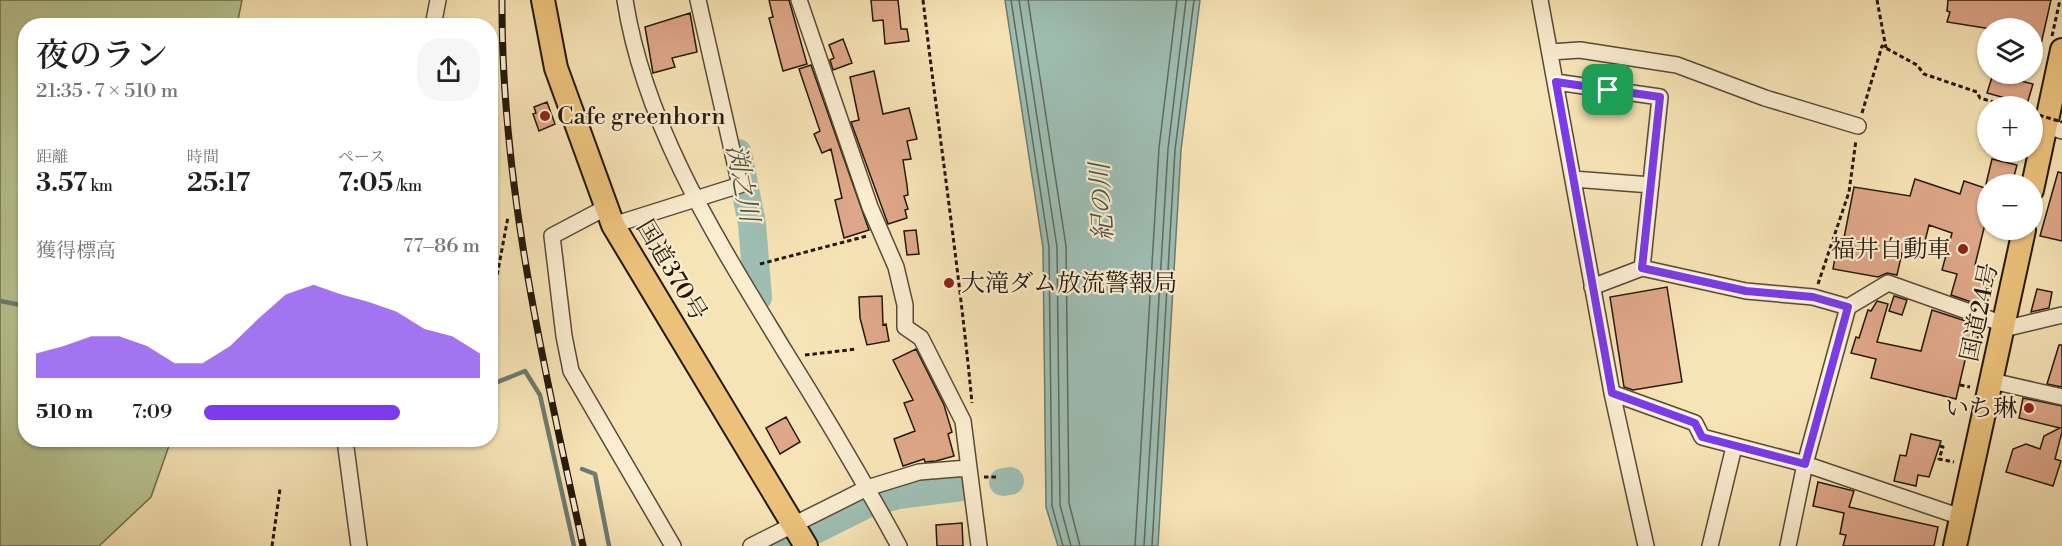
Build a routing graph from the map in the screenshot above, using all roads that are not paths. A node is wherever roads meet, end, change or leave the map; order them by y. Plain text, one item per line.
1 (438, 0) edge
2 (543, 0) edge
3 (625, 0) edge
4 (698, 0) edge
5 (799, 0) edge
6 (1540, 0) edge
7 (435, 18) edge
8 (2062, 50) edge
9 (1550, 52) junction
10 (1556, 82) junction
11 (2051, 123) edge
12 (1858, 126) road end
13 (2037, 174) edge
14 (1573, 178) junction
15 (1651, 184) junction
16 (695, 198) junction
17 (609, 217) junction
18 (2022, 240) edge
19 (1642, 268) junction
20 (1592, 287) junction
21 (1848, 307) junction
22 (2062, 315) edge
23 (2003, 324) junction
24 (1983, 385) junction
25 (1612, 393) junction
26 (2062, 398) edge
27 (346, 447) edge
28 (1734, 447) junction
29 (1805, 464) junction
30 (974, 469) junction
31 (869, 492) junction
32 (1961, 517) junction
33 (794, 526) junction
34 (359, 546) edge
35 (673, 546) edge
36 (751, 546) edge
37 (806, 546) edge
38 (899, 546) edge
39 (979, 546) edge
40 (1646, 546) edge
41 (1710, 546) edge
42 (1788, 546) edge
43 (1955, 546) edge

1 - 7 street
2 - 17 highway, 国道370号
3 - 16 street
4 - 16 street
5 - 30 street
6 - 9 street
8 - 11 highway
9 - 10 street
9 - 12 street
10 - 14 street
10 - 15 street
11 - 13 highway
14 - 15 street
14 - 20 street
15 - 19 street
16 - 17 street
16 - 31 street
17 - 33 highway, 国道370号
17 - 35 street
18 - 23 highway, 国道24号
19 - 20 street
19 - 21 street
20 - 25 street
21 - 23 street
21 - 29 street
22 - 23 street
23 - 24 highway, 国道24号
24 - 26 street
24 - 32 highway, 国道24号
25 - 28 street
25 - 40 street
27 - 34 street
28 - 29 street
28 - 41 street
29 - 32 street
29 - 42 street
30 - 31 street
30 - 39 street
31 - 33 street
31 - 38 street
32 - 43 highway, 国道24号
33 - 36 street
33 - 37 highway, 国道370号

